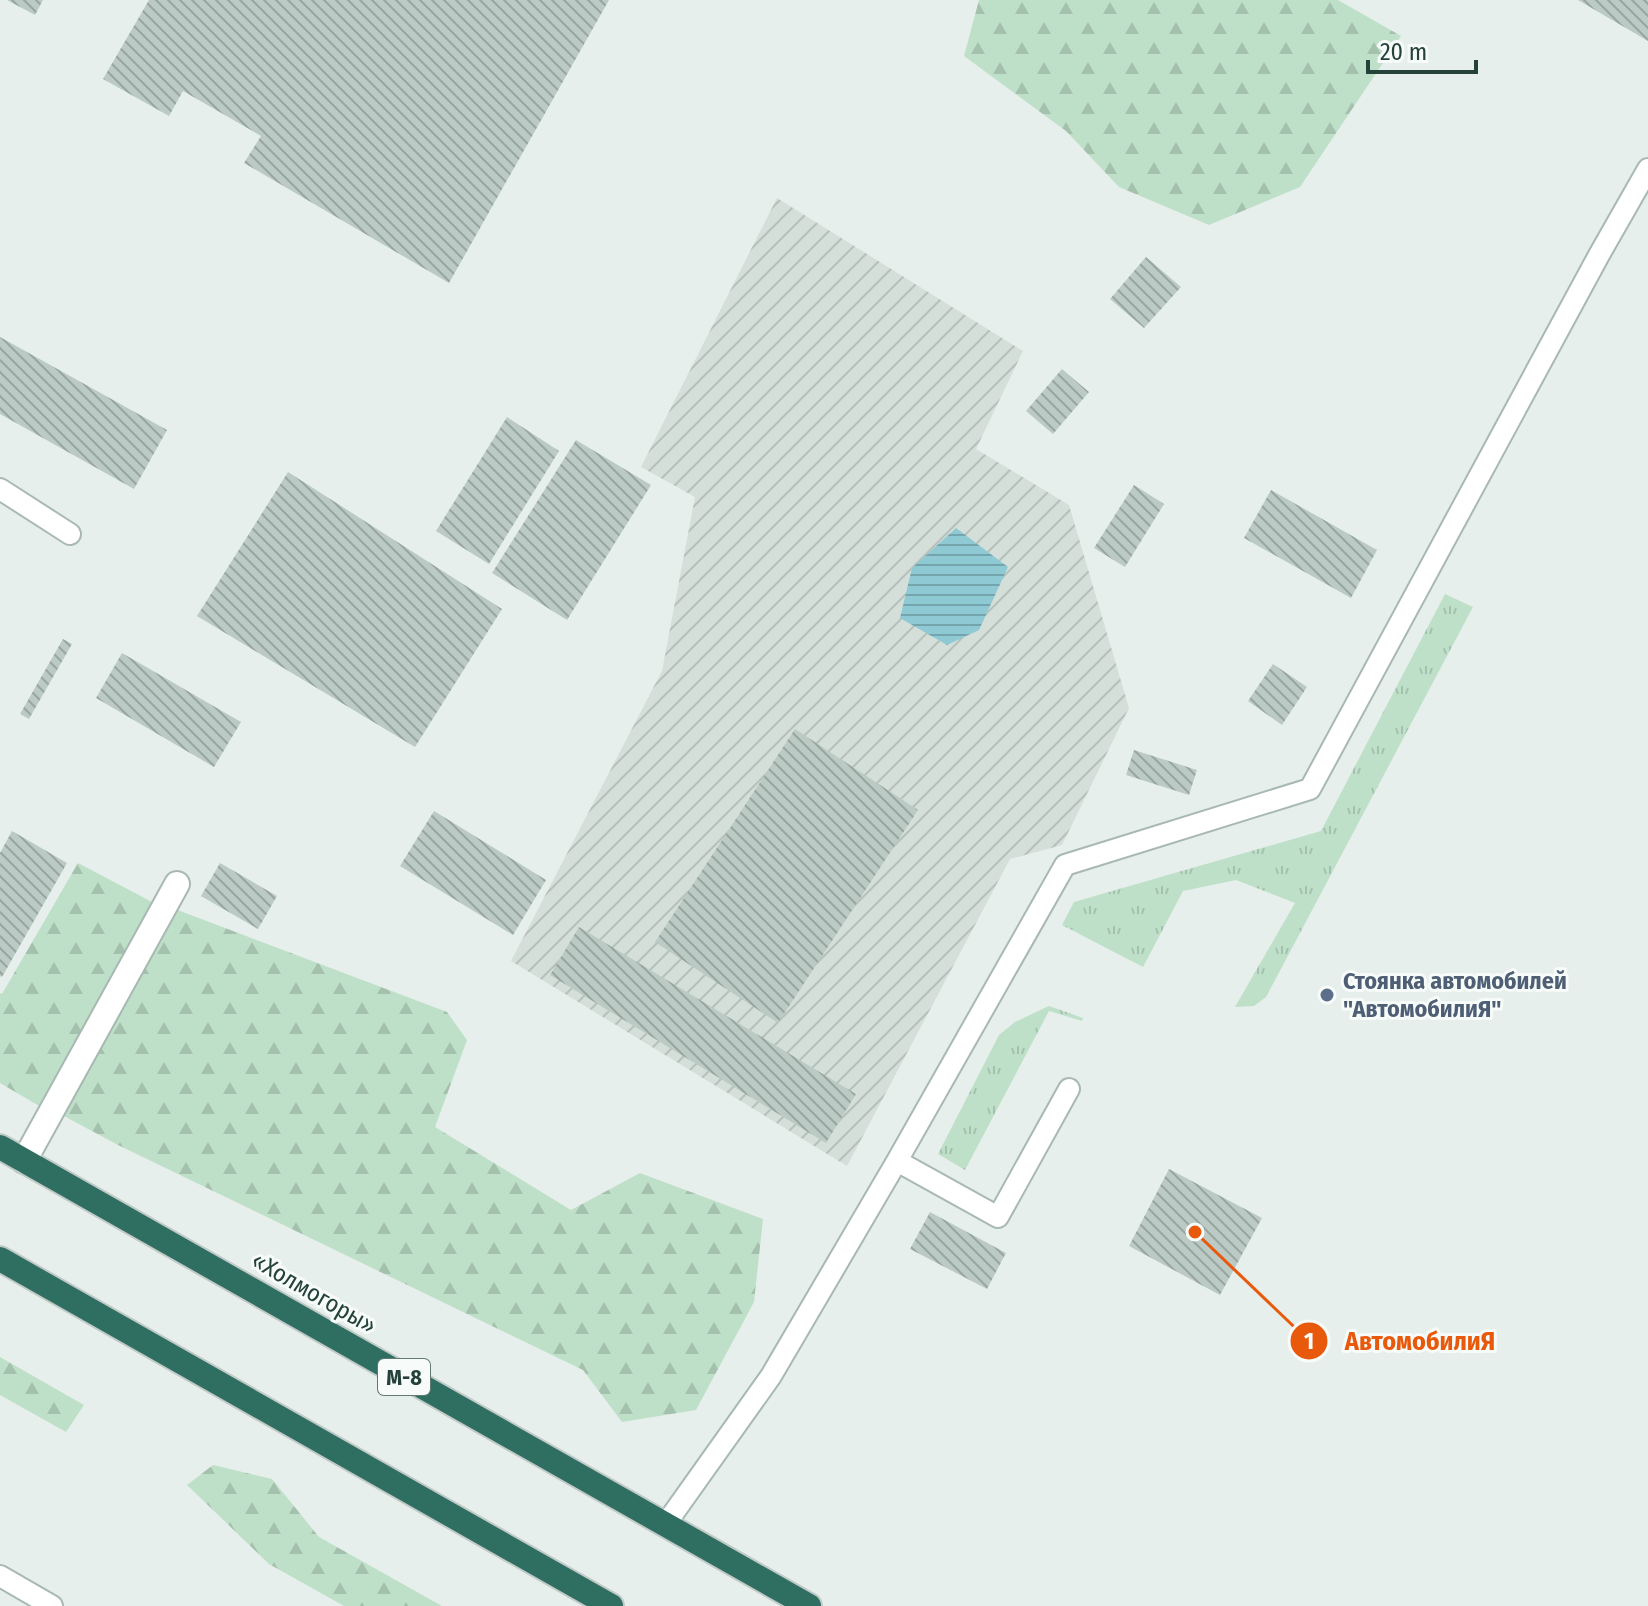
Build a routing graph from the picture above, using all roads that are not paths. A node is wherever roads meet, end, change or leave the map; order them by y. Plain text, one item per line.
1 (1648, 169) edge
2 (0, 489) edge
3 (70, 534) dead end
4 (177, 884) dead end
5 (1069, 1089) dead end
6 (0, 1147) edge
7 (24, 1161) junction
8 (897, 1161) junction
9 (0, 1259) edge
10 (665, 1525) junction
11 (0, 1576) edge
12 (52, 1606) edge
13 (611, 1606) edge
14 (809, 1606) edge

1 - 8 lane
2 - 3 lane
4 - 7 street
5 - 8 lane
6 - 7 highway, «Холмогоры» / М-8
7 - 10 highway, «Холмогоры» / М-8
8 - 10 lane
9 - 13 highway
10 - 14 highway, «Холмогоры» / М-8
11 - 12 lane

